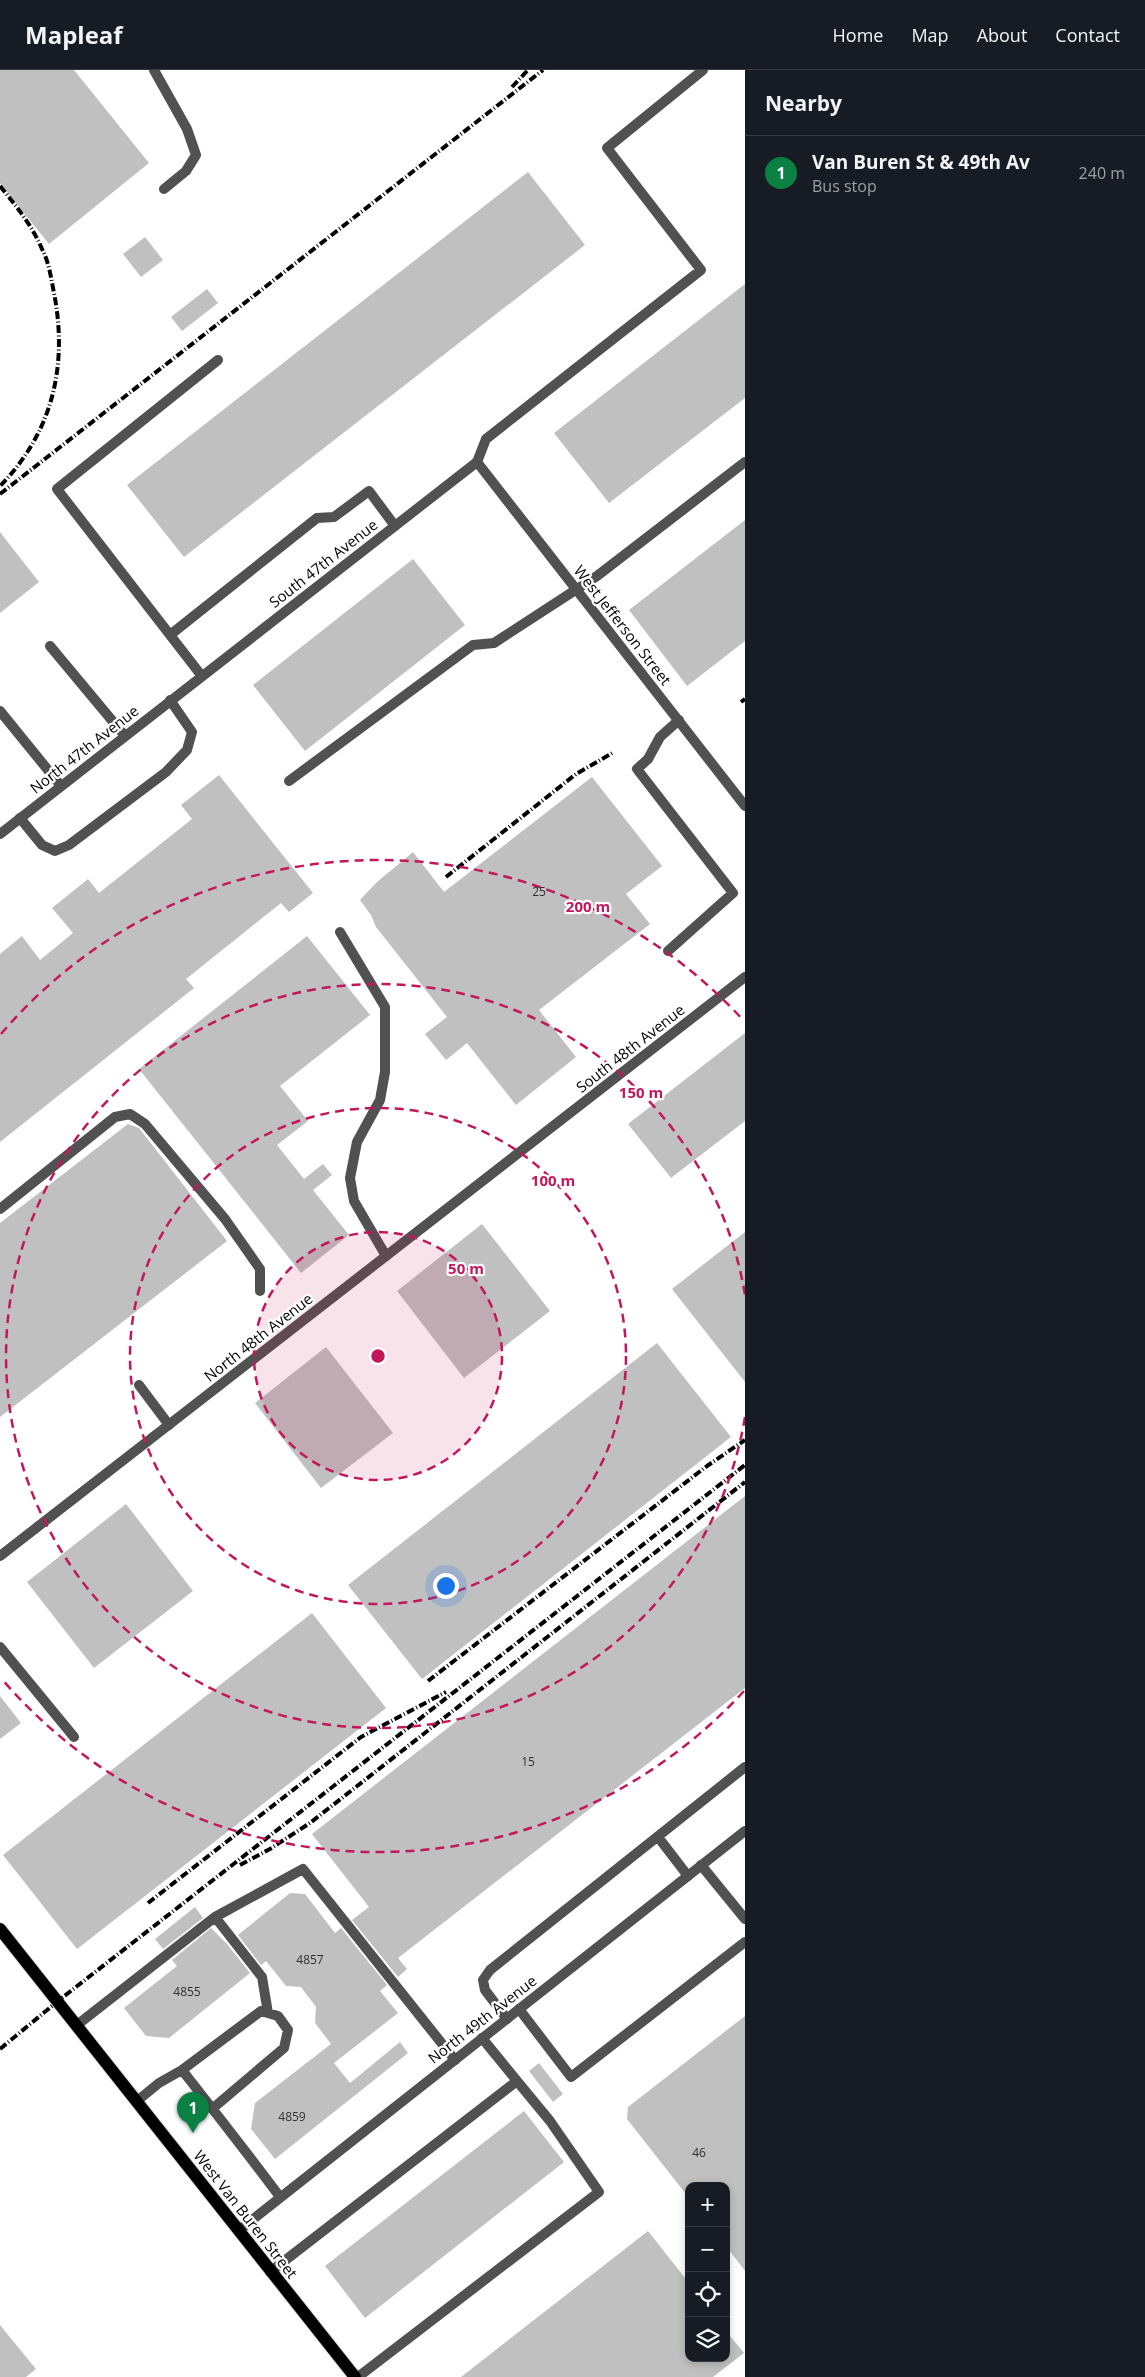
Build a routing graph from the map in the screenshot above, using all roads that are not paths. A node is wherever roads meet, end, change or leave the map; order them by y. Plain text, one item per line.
1 (154, 70) edge
2 (703, 70) edge
3 (164, 189) dead end
4 (218, 360) dead end
5 (478, 462) junction
6 (745, 462) edge
7 (395, 526) junction
8 (576, 590) junction
9 (170, 635) junction
10 (50, 646) dead end
11 (202, 675) junction
12 (186, 688) joint
13 (170, 700) junction
14 (0, 711) edge
15 (679, 720) junction
16 (125, 736) junction
17 (290, 781) dead end
18 (61, 786) junction
19 (745, 806) edge
20 (20, 818) junction
21 (0, 834) edge
22 (340, 932) dead end
23 (668, 951) dead end
24 (745, 977) edge
25 (534, 1142) joint
26 (0, 1209) edge
27 (386, 1256) junction
28 (260, 1291) dead end
29 (139, 1386) dead end
30 (170, 1425) junction
31 (0, 1556) edge
32 (0, 1647) edge
33 (74, 1737) dead end
34 (745, 1768) edge
35 (745, 1831) edge
36 (658, 1837) junction
37 (701, 1865) junction
38 (688, 1876) junction
39 (215, 1917) junction
40 (745, 1919) edge
41 (0, 1929) edge
42 (745, 1942) edge
43 (518, 2009) junction
44 (268, 2013) junction
45 (507, 2019) junction
46 (77, 2025) junction
47 (482, 2038) junction
48 (454, 2060) junction
49 (182, 2070) junction
50 (516, 2080) junction
51 (137, 2101) junction
52 (212, 2109) junction
53 (280, 2197) junction
54 (238, 2231) junction
55 (270, 2272) junction
56 (356, 2377) edge

1 - 3 street
2 - 5 street
4 - 9 street
5 - 7 street, South 47th Avenue
5 - 8 street, West Jefferson Street
6 - 8 street
7 - 9 street
7 - 11 street, South 47th Avenue
8 - 15 street, West Jefferson Street
8 - 17 street
9 - 11 street
10 - 16 street
11 - 12 street, South 47th Avenue
12 - 13 street, North 47th Avenue
13 - 16 street, North 47th Avenue
13 - 20 street
14 - 18 street
15 - 19 street, West Jefferson Street
15 - 23 street
16 - 18 street, North 47th Avenue
18 - 20 street, North 47th Avenue
20 - 21 street, North 47th Avenue
22 - 27 street
24 - 25 street, South 48th Avenue
25 - 27 street, North 48th Avenue
26 - 28 street
27 - 30 street, North 48th Avenue
29 - 30 street
30 - 31 street, North 48th Avenue
32 - 33 street
34 - 36 street
35 - 37 street, North 49th Avenue
36 - 38 street
36 - 45 street
37 - 38 street, North 49th Avenue
37 - 40 street
38 - 43 street, North 49th Avenue
39 - 44 street
39 - 46 street
39 - 48 street
41 - 46 main road, West Van Buren Street
42 - 43 street
43 - 45 street, North 49th Avenue
44 - 49 street
44 - 52 street
45 - 47 street, North 49th Avenue
46 - 51 main road, West Van Buren Street
47 - 48 street, North 49th Avenue
47 - 50 street
48 - 53 street, North 49th Avenue
49 - 51 street
49 - 52 street
50 - 55 street
50 - 56 street
51 - 54 main road, West Van Buren Street
52 - 53 street
53 - 54 street, North 49th Avenue
54 - 55 main road, West Van Buren Street
55 - 56 main road, West Van Buren Street

